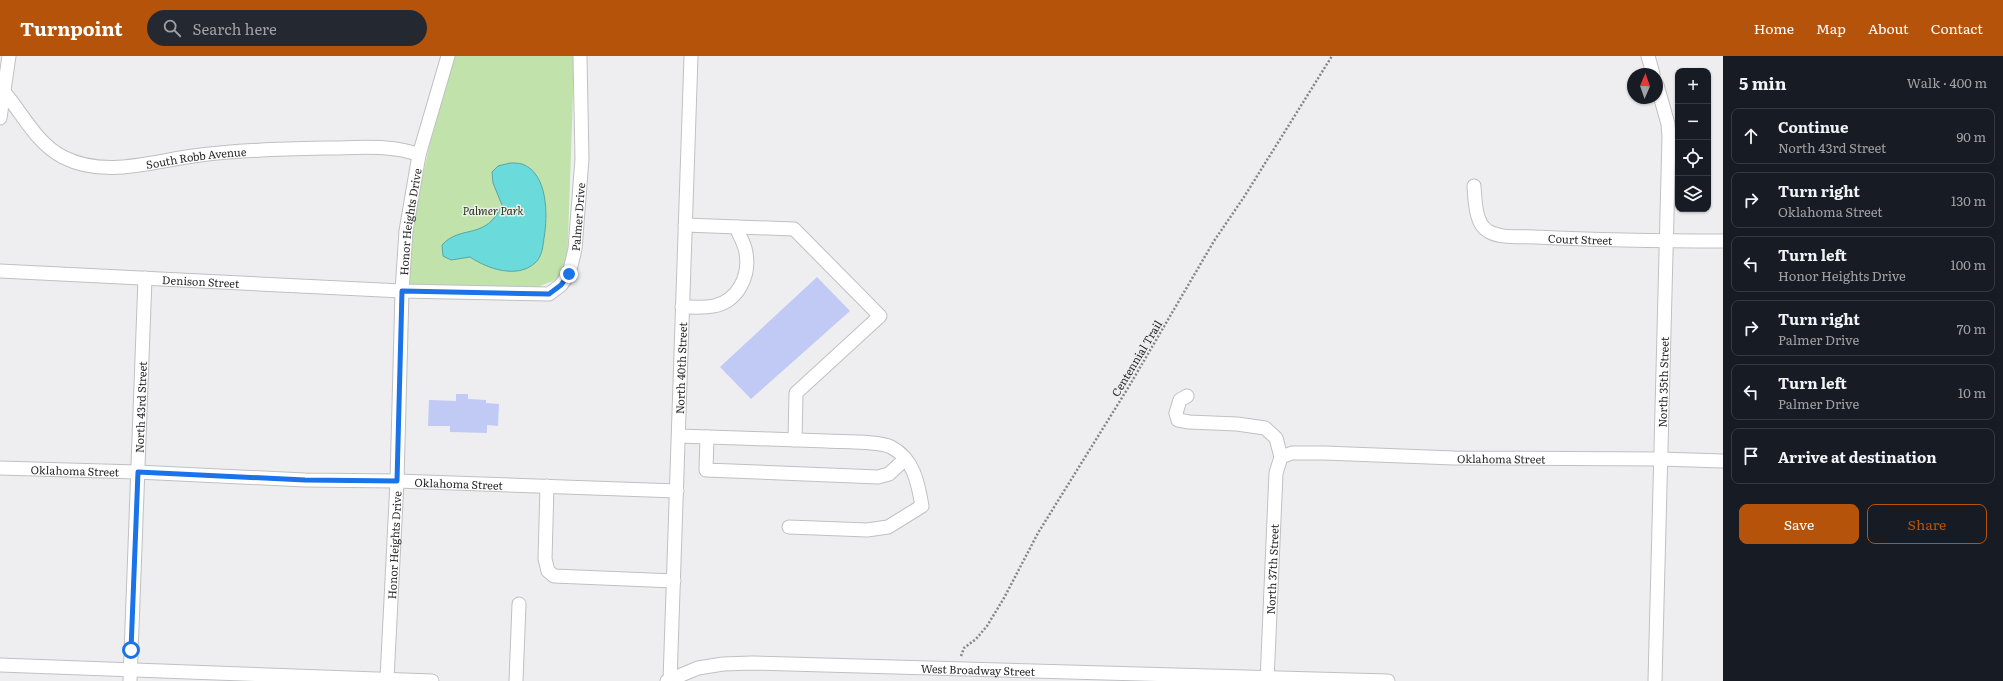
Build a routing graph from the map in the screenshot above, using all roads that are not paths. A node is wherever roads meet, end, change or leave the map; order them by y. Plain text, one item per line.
1 (9, 56) edge
2 (448, 56) edge
3 (580, 56) edge
4 (691, 56) edge
5 (1648, 56) edge
6 (1652, 68) edge
7 (4, 92) junction
8 (1662, 104) edge
9 (0, 118) edge
10 (419, 155) junction
11 (1474, 186) dead end
12 (685, 225) junction
13 (736, 227) junction
14 (1667, 241) junction
15 (1723, 241) edge
16 (0, 271) edge
17 (146, 278) junction
18 (402, 291) junction
19 (682, 307) junction
20 (1187, 396) dead end
21 (679, 436) junction
22 (707, 437) junction
23 (795, 440) junction
24 (1281, 457) junction
25 (905, 459) junction
26 (1660, 459) junction
27 (1723, 461) edge
28 (0, 468) edge
29 (138, 472) junction
30 (397, 481) junction
31 (547, 486) junction
32 (677, 491) junction
33 (789, 527) dead end
34 (674, 581) junction
35 (519, 604) dead end
36 (0, 665) edge
37 (130, 675) edge
38 (1091, 677) edge
39 (387, 679) junction
40 (1267, 679) edge
41 (358, 680) edge
42 (415, 681) edge
43 (432, 681) edge
44 (516, 681) edge
45 (669, 681) edge
46 (1388, 681) edge
47 (1655, 681) edge

1 - 7 street
2 - 10 street, Honor Heights Drive
3 - 18 street, Palmer Drive
4 - 12 street, North 40th Street
5 - 6 street
7 - 9 street
7 - 10 street, South Robb Avenue
8 - 14 street, North 35th Street
10 - 18 street, Honor Heights Drive
11 - 14 street, Court Street
12 - 13 street
12 - 19 street, North 40th Street
13 - 19 street
13 - 23 street
14 - 15 street, Court Street
14 - 26 street, North 35th Street
16 - 17 street, Denison Street
17 - 18 street, Denison Street
17 - 29 street, North 43rd Street
18 - 30 street, Honor Heights Drive
19 - 21 street, North 40th Street
20 - 24 street
21 - 22 street
21 - 32 street, North 40th Street
22 - 23 street
22 - 25 street
23 - 25 street
24 - 26 street, Oklahoma Street
24 - 40 street, North 37th Street
25 - 33 street
26 - 27 street, Oklahoma Street
26 - 47 street, North 35th Street
28 - 29 street, Oklahoma Street
29 - 30 street, Oklahoma Street
29 - 37 street, North 43rd Street
30 - 31 street, Oklahoma Street
30 - 39 street, Honor Heights Drive
31 - 32 street, Oklahoma Street
31 - 34 street
32 - 34 street, North 40th Street
34 - 45 street, North 40th Street
35 - 44 street
36 - 37 street
37 - 41 street
38 - 40 street, West Broadway Street
38 - 45 street, West Broadway Street
39 - 41 street
39 - 42 street
40 - 46 street, West Broadway Street
42 - 43 street

